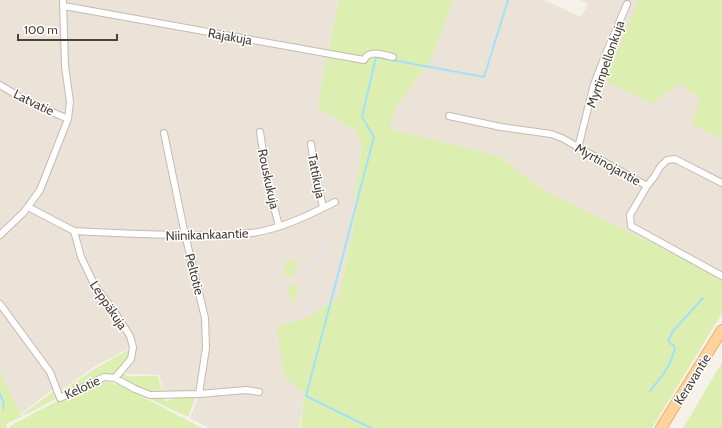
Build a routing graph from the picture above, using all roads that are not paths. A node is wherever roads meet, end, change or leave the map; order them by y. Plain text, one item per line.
1 (57, 0) edge
2 (63, 3) edge
3 (627, 4) dead end
4 (393, 57) dead end
5 (0, 85) edge
6 (449, 116) dead end
7 (68, 119) junction
8 (260, 132) dead end
9 (164, 133) dead end
10 (310, 144) dead end
11 (578, 148) junction
12 (722, 183) edge
13 (647, 186) junction
14 (335, 202) dead end
15 (28, 207) junction
16 (323, 208) junction
17 (279, 226) junction
18 (74, 231) junction
19 (0, 235) edge
20 (185, 235) junction
21 (722, 276) edge
22 (0, 304) edge
23 (722, 330) edge
24 (115, 378) junction
25 (259, 392) dead end
26 (198, 394) junction
27 (661, 428) edge

1 - 2 street
2 - 4 street, Rajakuja
2 - 7 street
3 - 11 street, Myrtinpellonkuja
5 - 7 street, Latvatie
6 - 11 street, Myrtinojantie
7 - 15 street
8 - 17 street, Rouskukuja
9 - 20 street, Peltotie
10 - 16 street, Tattikuja
11 - 13 street, Myrtinojantie
12 - 13 street
13 - 21 street, Myrtinojantie
14 - 16 street, Niinikankaantie
15 - 18 street
15 - 19 street
16 - 17 street, Niinikankaantie
17 - 20 street, Niinikankaantie
18 - 20 street, Niinikankaantie
18 - 24 street, Leppäkuja
20 - 26 street, Peltotie
22 - 24 street, Kelotie
23 - 27 main road, Keravantie
24 - 26 street, Kelotie
25 - 26 street, Kelotie

